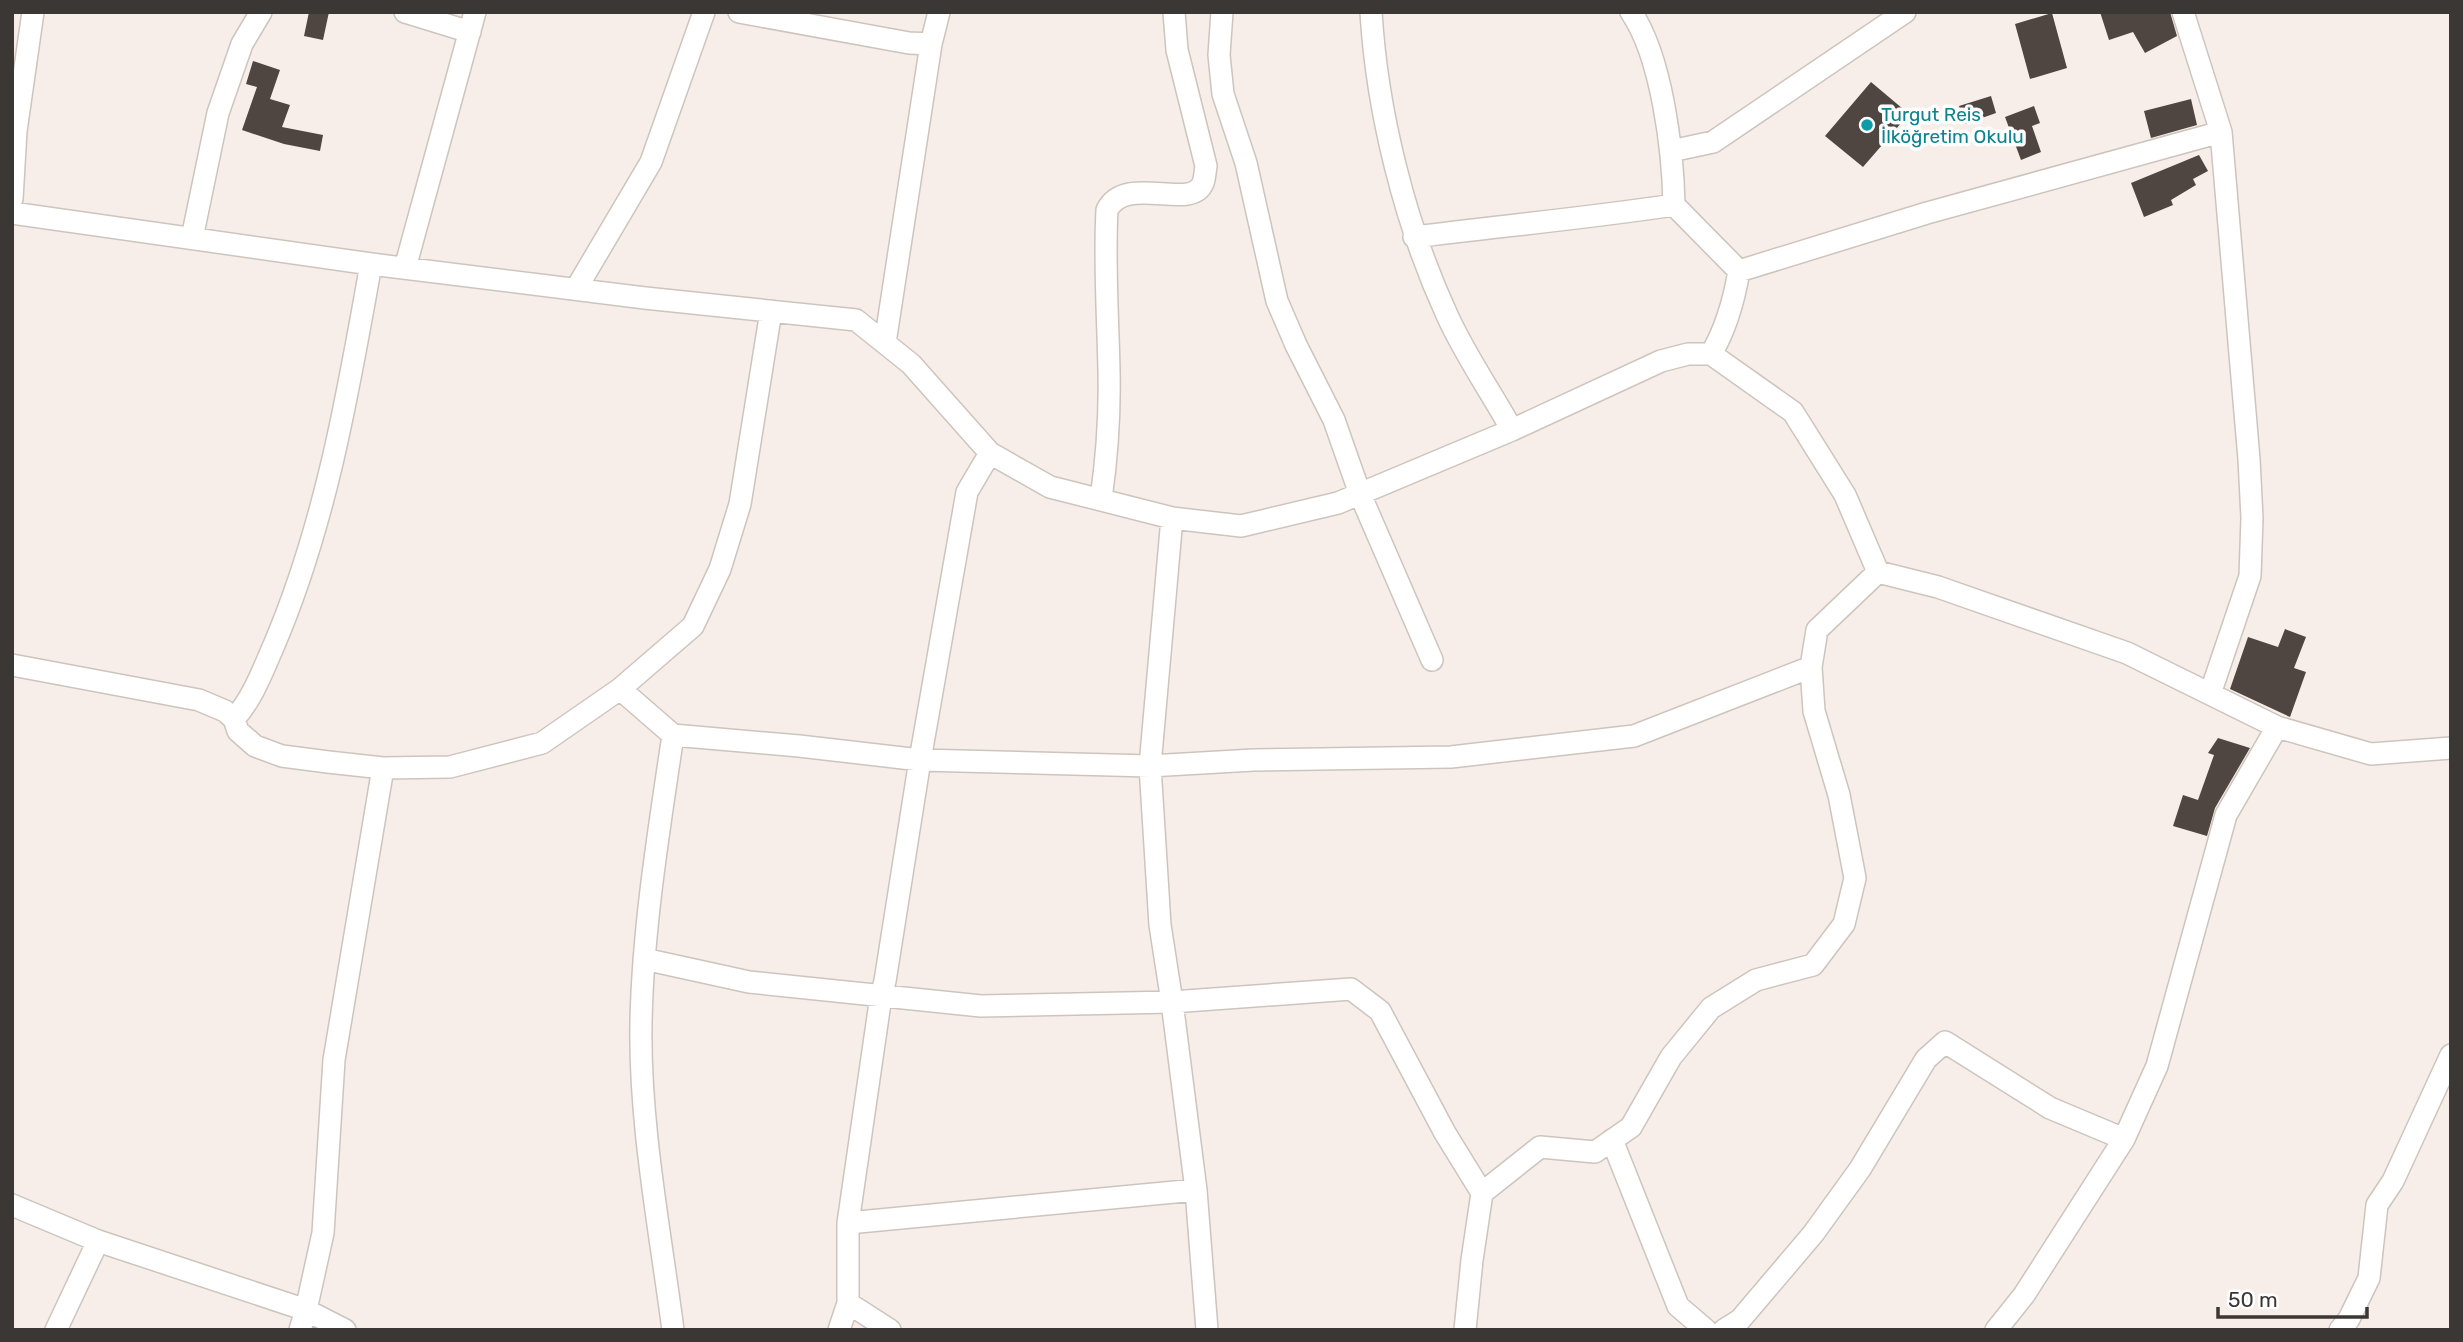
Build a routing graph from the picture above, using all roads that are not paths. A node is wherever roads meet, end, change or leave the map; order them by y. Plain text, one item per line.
1 (33, 12) edge
2 (261, 12) edge
3 (405, 12) edge
4 (704, 12) edge
5 (739, 12) edge
6 (939, 12) edge
7 (1174, 12) edge
8 (1222, 12) edge
9 (1371, 12) edge
10 (1631, 12) edge
11 (1905, 12) edge
12 (2183, 12) edge
13 (472, 22) edge
14 (930, 44) junction
15 (2221, 132) junction
16 (1671, 150) junction
17 (12, 199) edge
18 (1674, 205) junction
19 (12, 213) edge
20 (1414, 237) junction
21 (192, 238) junction
22 (371, 264) junction
23 (405, 268) junction
24 (1739, 271) junction
25 (576, 289) junction
26 (771, 311) junction
27 (885, 343) junction
28 (1711, 354) junction
29 (1512, 430) junction
30 (990, 453) junction
31 (1360, 494) junction
32 (1101, 499) junction
33 (1172, 518) junction
34 (1878, 572) junction
35 (1432, 660) dead end
36 (12, 665) edge
37 (1811, 667) junction
38 (620, 689) junction
39 (2210, 694) junction
40 (234, 719) junction
41 (2277, 727) junction
42 (673, 736) junction
43 (2451, 748) edge
44 (920, 760) junction
45 (1150, 766) junction
46 (383, 768) junction
47 (644, 959) junction
48 (881, 996) junction
49 (1172, 1002) junction
50 (2451, 1055) edge
51 (2124, 1139) junction
52 (1612, 1140) junction
53 (1196, 1191) junction
54 (1482, 1193) junction
55 (12, 1205) edge
56 (848, 1223) junction
57 (98, 1241) junction
58 (848, 1303) junction
59 (303, 1320) edge
60 (56, 1330) edge
61 (345, 1330) edge
62 (673, 1330) edge
63 (839, 1330) edge
64 (890, 1330) edge
65 (1207, 1330) edge
66 (1465, 1330) edge
67 (1706, 1330) edge
68 (1724, 1330) edge
69 (1996, 1330) edge
70 (2340, 1330) edge

1 - 17 street
2 - 21 street
3 - 13 street
4 - 25 street
5 - 14 street
6 - 14 street
7 - 32 street
8 - 31 street
9 - 20 street
10 - 16 street
11 - 16 street
12 - 15 street
13 - 23 street
14 - 27 street
15 - 24 street
15 - 39 street
16 - 18 street
18 - 20 street
18 - 24 street
19 - 21 street
20 - 29 street
21 - 22 street
22 - 23 street
22 - 40 street
23 - 25 street
24 - 28 street
25 - 26 street
26 - 27 street
26 - 38 street
27 - 30 street
28 - 29 street
28 - 34 street
29 - 31 street
30 - 32 street
30 - 44 street
31 - 33 street
31 - 35 street
32 - 33 street
33 - 45 street
34 - 37 street
34 - 39 street
36 - 40 street
37 - 45 street
37 - 52 street
38 - 42 street
38 - 46 street
39 - 41 street
40 - 46 street
41 - 43 street
41 - 51 street
42 - 44 street
42 - 47 street
44 - 45 street
44 - 48 street
45 - 49 street
46 - 59 street
47 - 48 street
47 - 62 street
48 - 49 street
48 - 56 street
49 - 53 street
49 - 54 street
50 - 70 street
51 - 68 street
51 - 69 street
52 - 54 street
52 - 67 street
53 - 56 street
53 - 65 street
54 - 66 street
55 - 57 street
56 - 58 street
57 - 59 street
57 - 60 street
58 - 63 street
58 - 64 street
59 - 61 street

